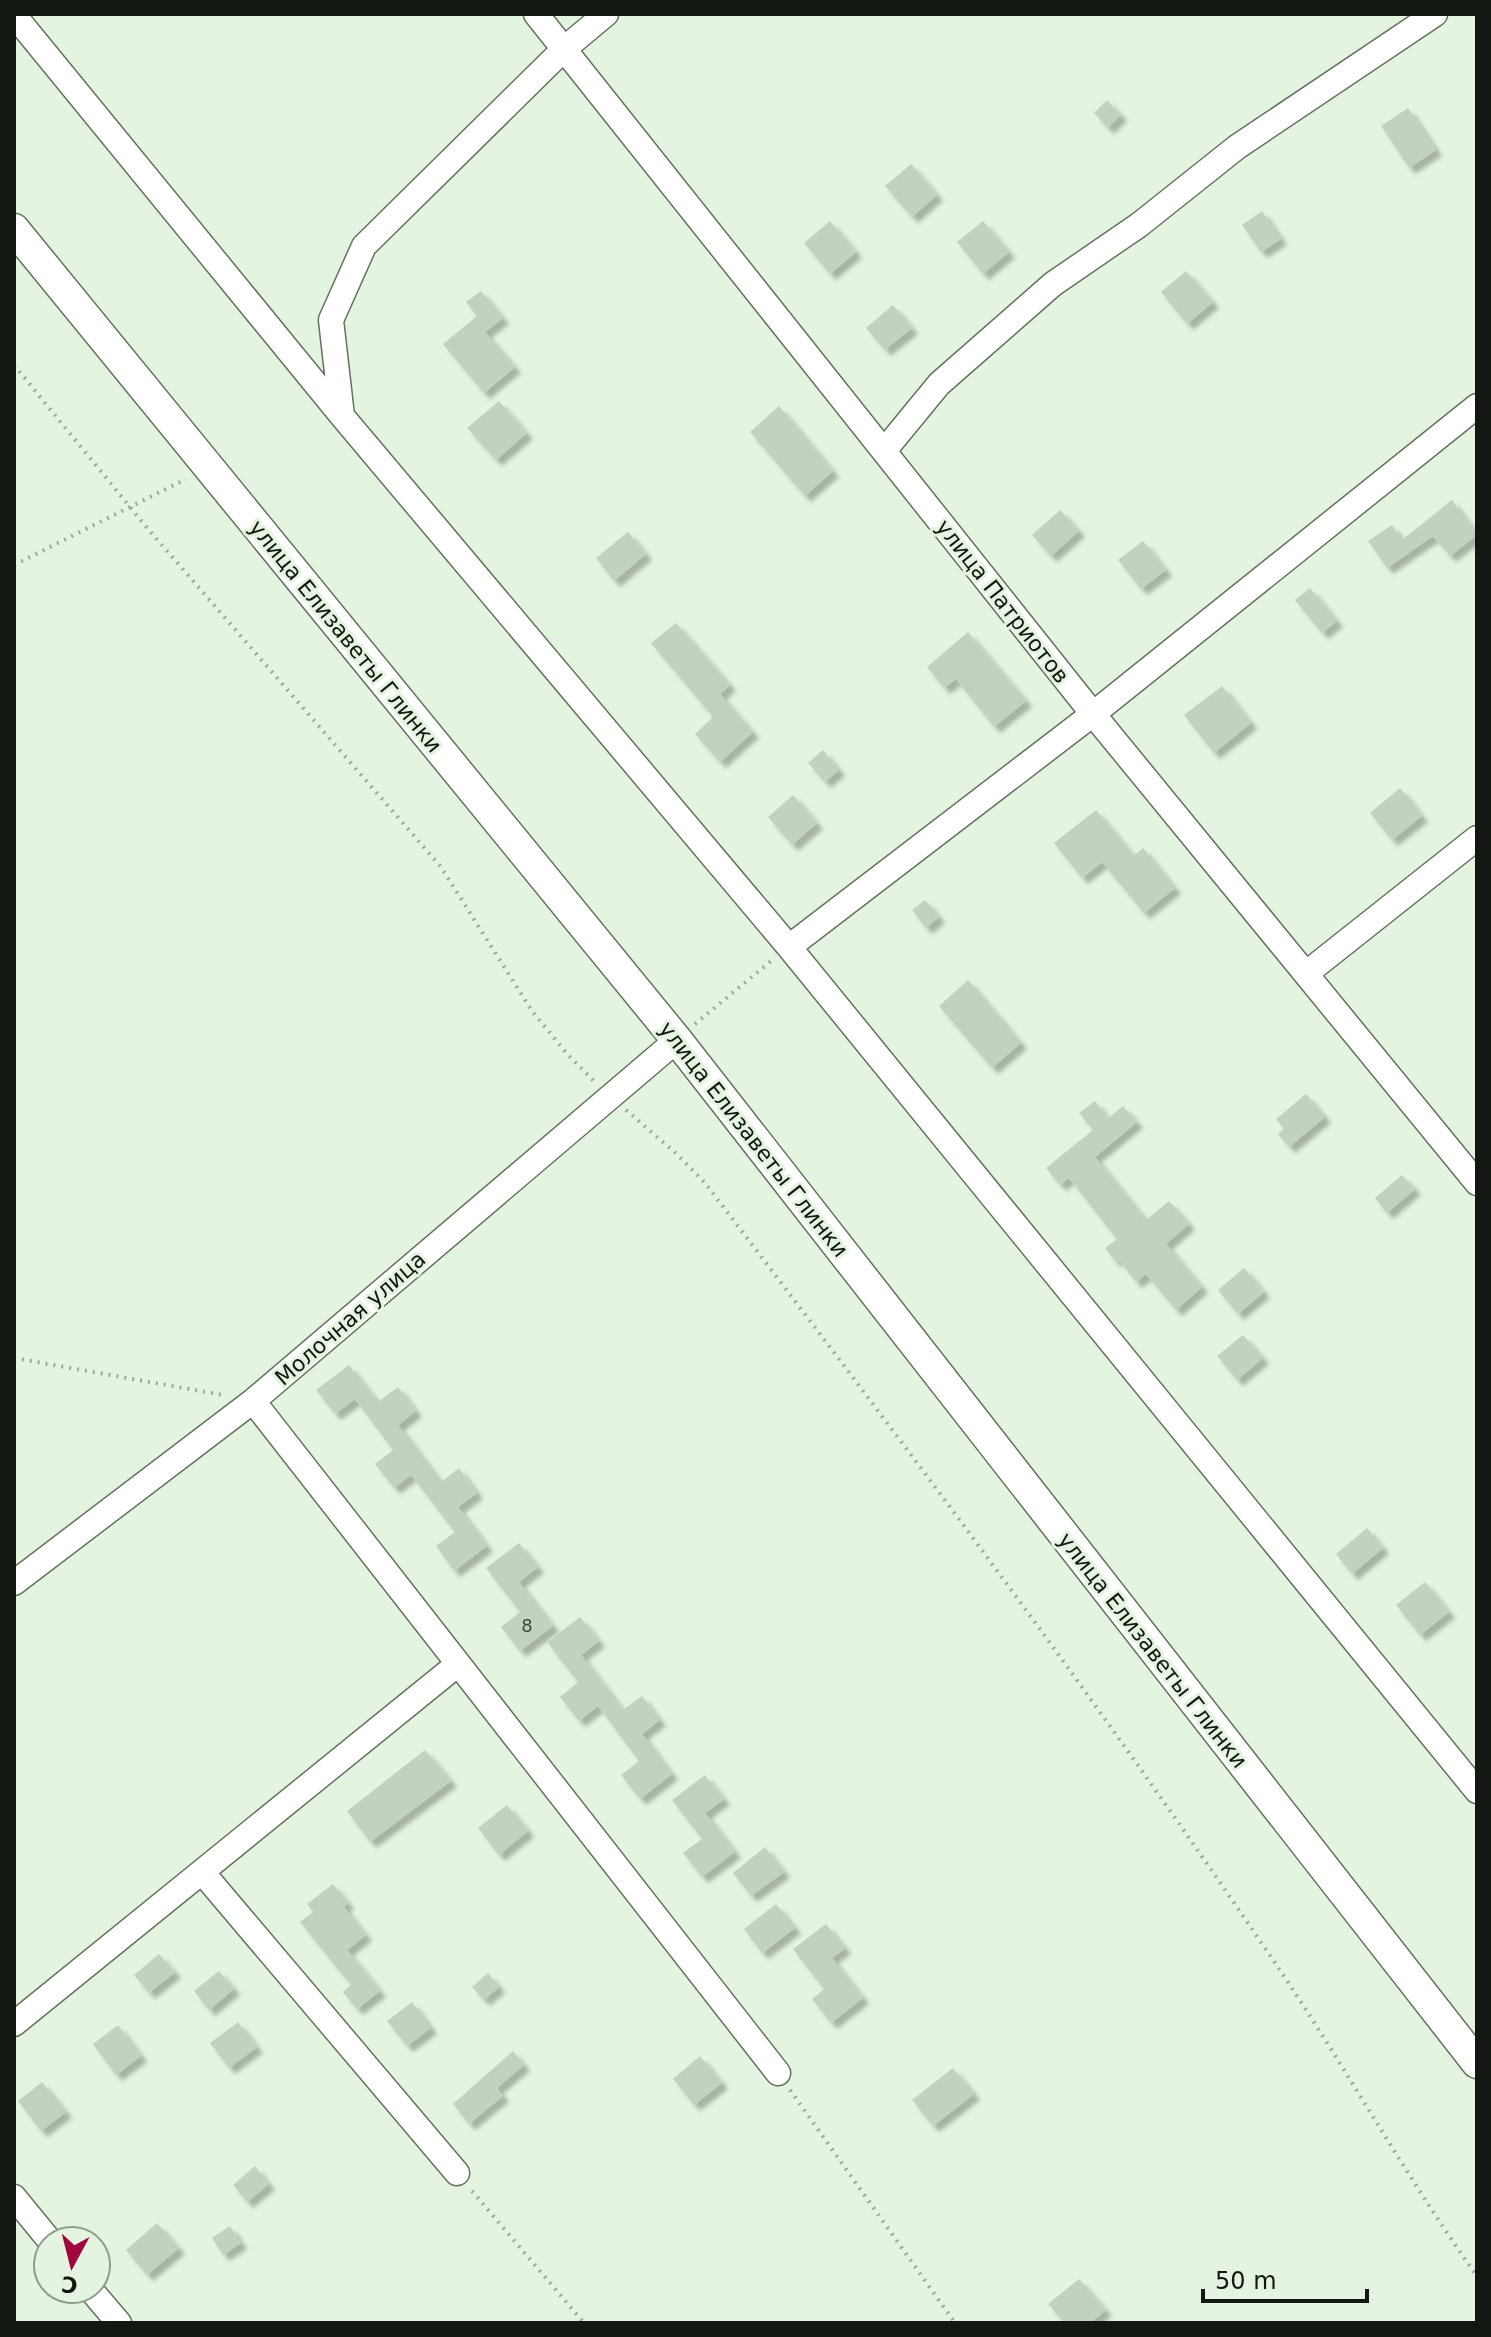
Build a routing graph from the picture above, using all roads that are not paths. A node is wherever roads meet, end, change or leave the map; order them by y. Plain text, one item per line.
1 (536, 14) edge
2 (606, 14) edge
3 (1435, 14) edge
4 (14, 15) edge
5 (564, 49) junction
6 (14, 229) edge
7 (1477, 406) edge
8 (342, 416) junction
9 (884, 451) junction
10 (1093, 714) junction
11 (1477, 838) edge
12 (789, 947) junction
13 (1308, 972) junction
14 (677, 1040) junction
15 (1477, 1183) edge
16 (253, 1401) junction
17 (14, 1583) edge
18 (458, 1664) junction
19 (1477, 1791) edge
20 (202, 1872) junction
21 (14, 2024) edge
22 (1477, 2063) edge
23 (778, 2073) road end
24 (457, 2173) road end
25 (14, 2197) edge
26 (37, 2225) edge
27 (104, 2305) edge
28 (119, 2323) edge

1 - 5 street, улица Патриотов
2 - 5 street
3 - 9 street
4 - 8 street
5 - 8 street
5 - 9 street, улица Патриотов
6 - 14 street, улица Елизаветы Глинки
7 - 10 street
8 - 12 street
9 - 10 street, улица Патриотов
10 - 12 street
10 - 13 street, улица Патриотов
11 - 13 street
12 - 19 street
13 - 15 street, улица Патриотов
14 - 16 street, Молочная улица
14 - 22 street, улица Елизаветы Глинки
16 - 17 street, Молочная улица
16 - 18 street
18 - 20 street
18 - 23 street
20 - 21 street
20 - 24 street
25 - 26 street
27 - 28 street

